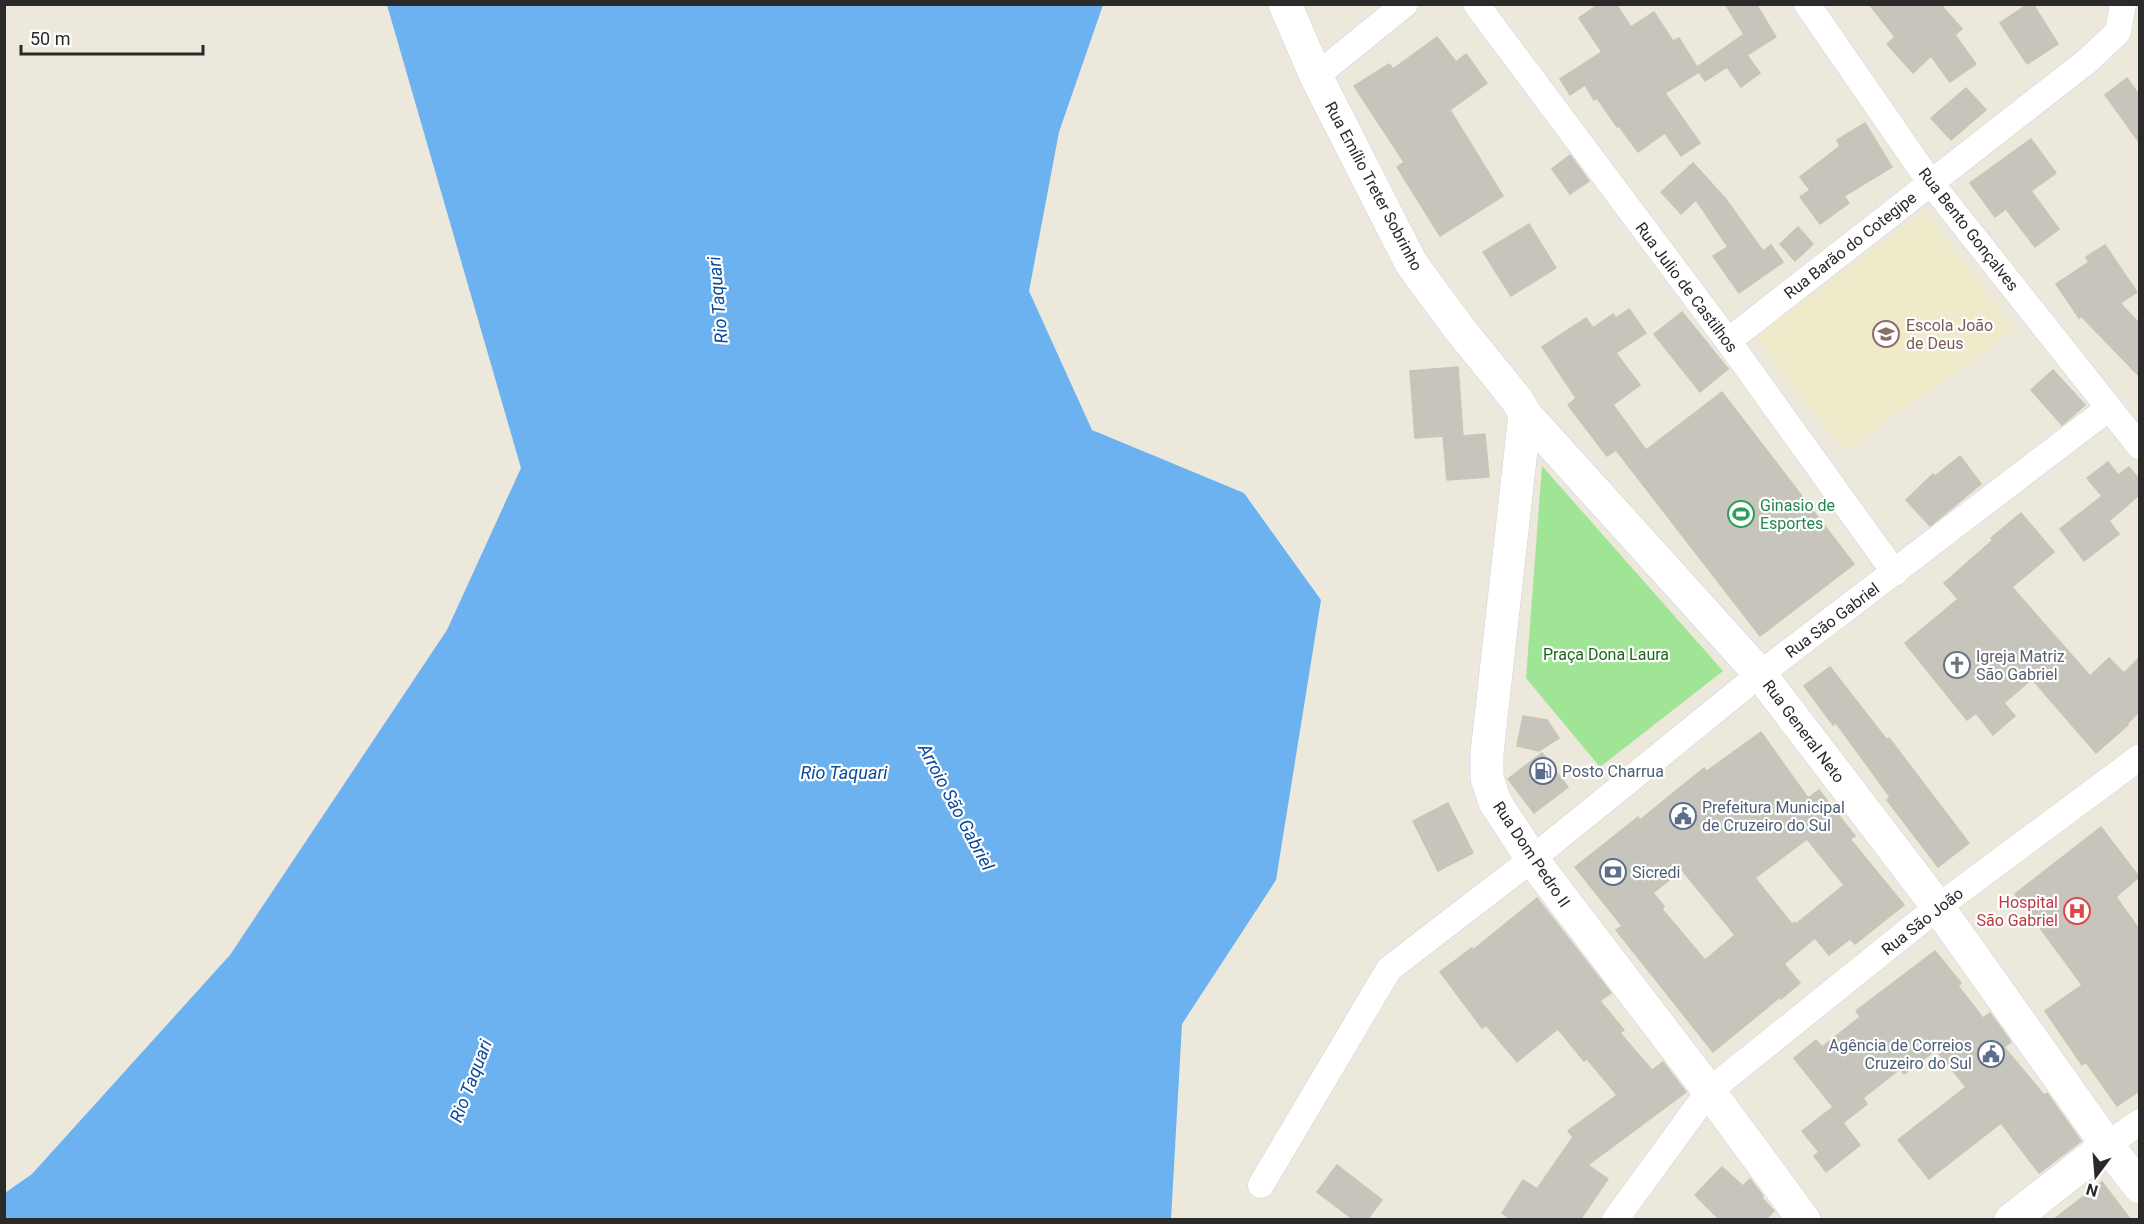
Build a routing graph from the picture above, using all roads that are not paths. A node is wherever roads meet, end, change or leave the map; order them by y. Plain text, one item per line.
1 (1285, 4) edge
2 (1405, 4) edge
3 (1476, 4) edge
4 (1807, 4) edge
5 (2123, 4) edge
6 (1316, 76) junction
7 (1930, 182) junction
8 (1728, 341) junction
9 (2109, 408) junction
10 (1525, 414) junction
11 (2139, 447) edge
12 (1895, 573) junction
13 (1760, 674) junction
14 (2139, 757) edge
15 (1532, 859) junction
16 (1938, 907) junction
17 (1709, 1091) junction
18 (2139, 1122) edge
19 (2107, 1145) junction
20 (1261, 1185) dead end
21 (2139, 1187) edge
22 (1615, 1220) edge
23 (1804, 1220) edge
24 (2011, 1220) edge

1 - 6 main road, Rua Emílio Treter Sobrinho
2 - 6 street
3 - 8 street, Rua Julio de Castilhos
4 - 7 street, Rua Bento Gonçalves
5 - 7 street, Rua Barão do Cotegipe
6 - 10 main road, Rua Emílio Treter Sobrinho
7 - 8 street, Rua Barão do Cotegipe
7 - 9 street, Rua Bento Gonçalves
8 - 12 street, Rua Julio de Castilhos
9 - 11 street, Rua Bento Gonçalves
9 - 12 street, Rua São Gabriel
10 - 13 main road, Rua General Neto
10 - 15 main road, Rua Dom Pedro II
12 - 13 street, Rua São Gabriel
13 - 15 street, Rua São Gabriel
13 - 16 main road, Rua General Neto
14 - 16 street, Rua São João
15 - 17 main road, Rua Dom Pedro II
15 - 20 street, Rua São Gabriel
16 - 17 street, Rua São João
16 - 19 main road, Rua General Neto
17 - 22 street, Rua São João
17 - 23 main road, Rua Dom Pedro II
18 - 19 street
19 - 21 main road, Rua General Neto
19 - 24 main road

